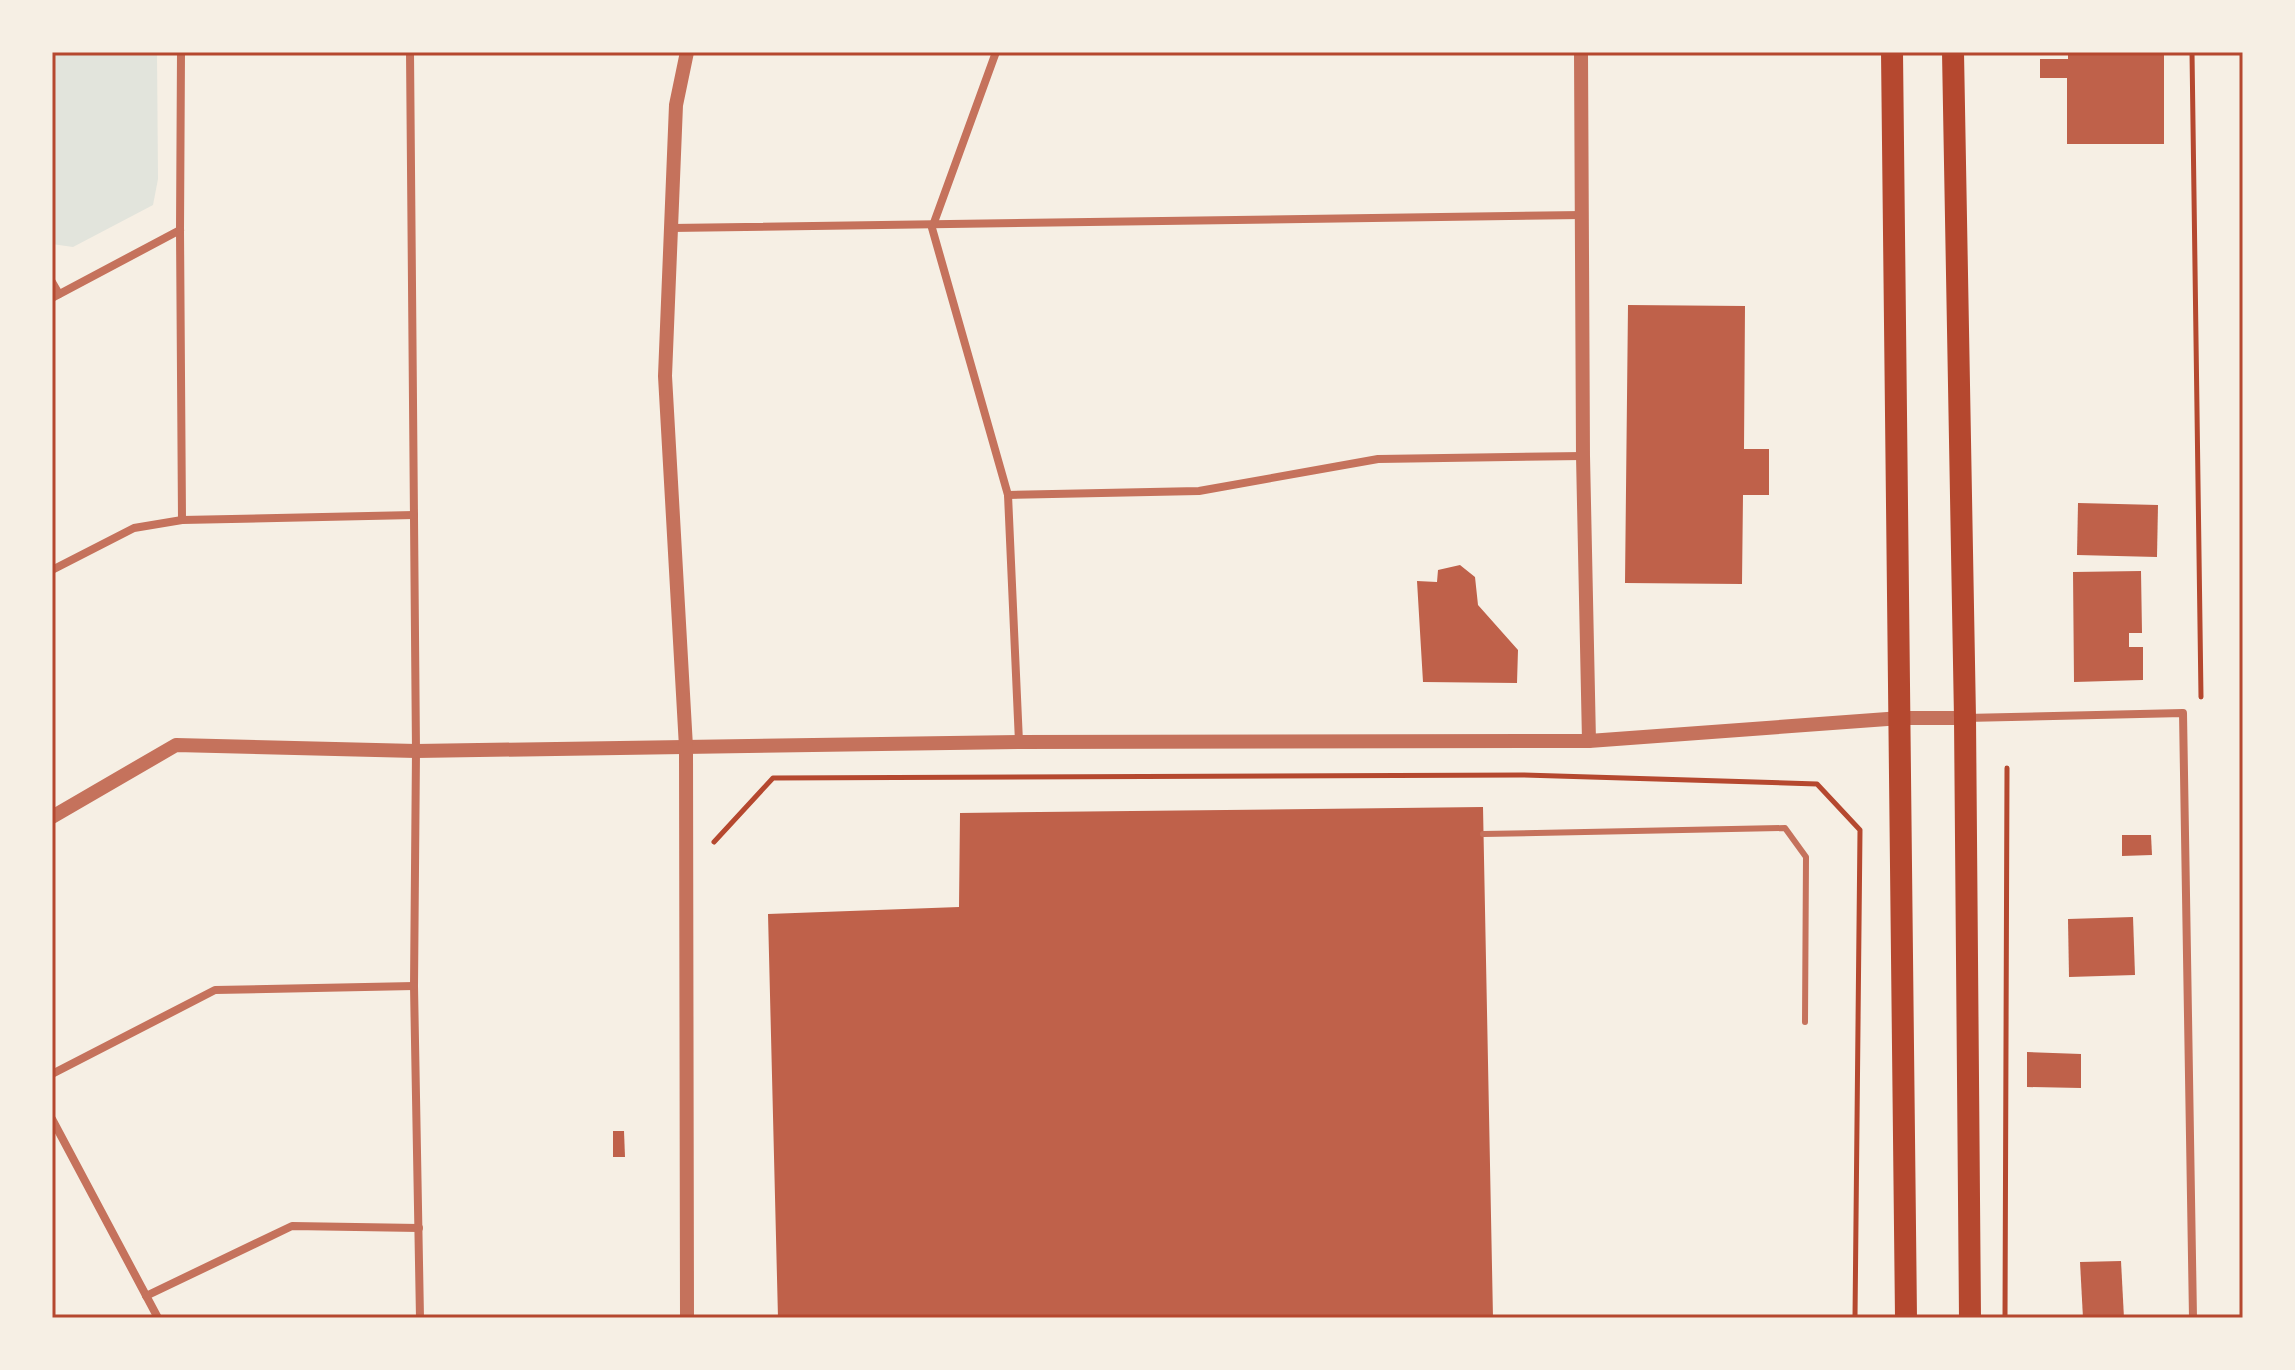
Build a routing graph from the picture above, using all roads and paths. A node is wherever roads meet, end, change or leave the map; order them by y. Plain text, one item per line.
1 (181, 52) edge
2 (410, 52) edge
3 (687, 52) edge
4 (996, 52) edge
5 (1581, 52) edge
6 (1892, 52) edge
7 (1953, 52) edge
8 (2192, 52) edge
9 (1583, 215) junction
10 (933, 224) junction
11 (671, 228) junction
12 (180, 230) junction
13 (52, 282) edge
14 (55, 296) edge
15 (1583, 456) junction
16 (1008, 495) junction
17 (414, 515) junction
18 (182, 520) junction
19 (52, 570) edge
20 (2201, 701) dead end
21 (1901, 718) junction
22 (1965, 718) junction
23 (1589, 741) junction
24 (1019, 742) junction
25 (686, 747) junction
26 (416, 751) junction
27 (2007, 768) dead end
28 (52, 817) edge
29 (1483, 834) dead end
30 (712, 843) dead end
31 (414, 986) junction
32 (1805, 1022) dead end
33 (52, 1074) edge
34 (52, 1119) edge
35 (419, 1228) junction
36 (146, 1296) junction
37 (158, 1318) edge
38 (420, 1318) edge
39 (687, 1318) edge
40 (1855, 1318) edge
41 (1906, 1318) edge
42 (1970, 1318) edge
43 (2005, 1318) edge
44 (2193, 1318) edge

1 - 12 street
2 - 17 street
3 - 11 street
4 - 10 street
5 - 9 street
6 - 21 highway
7 - 22 highway
8 - 20 path
9 - 10 street
9 - 15 street
10 - 11 street
10 - 16 street
11 - 25 street
12 - 14 street
12 - 18 street
13 - 14 street
15 - 16 street
15 - 23 street
16 - 24 street
17 - 18 street
17 - 26 street
18 - 19 street
21 - 22 street
21 - 23 street
21 - 41 highway
22 - 42 highway
22 - 44 street
23 - 24 street
24 - 25 street
25 - 26 street
25 - 39 street
26 - 28 street
26 - 31 street
27 - 43 path
29 - 32 lane
30 - 40 path
31 - 33 street
31 - 35 street
34 - 36 street
35 - 36 street
35 - 38 street
36 - 37 street

